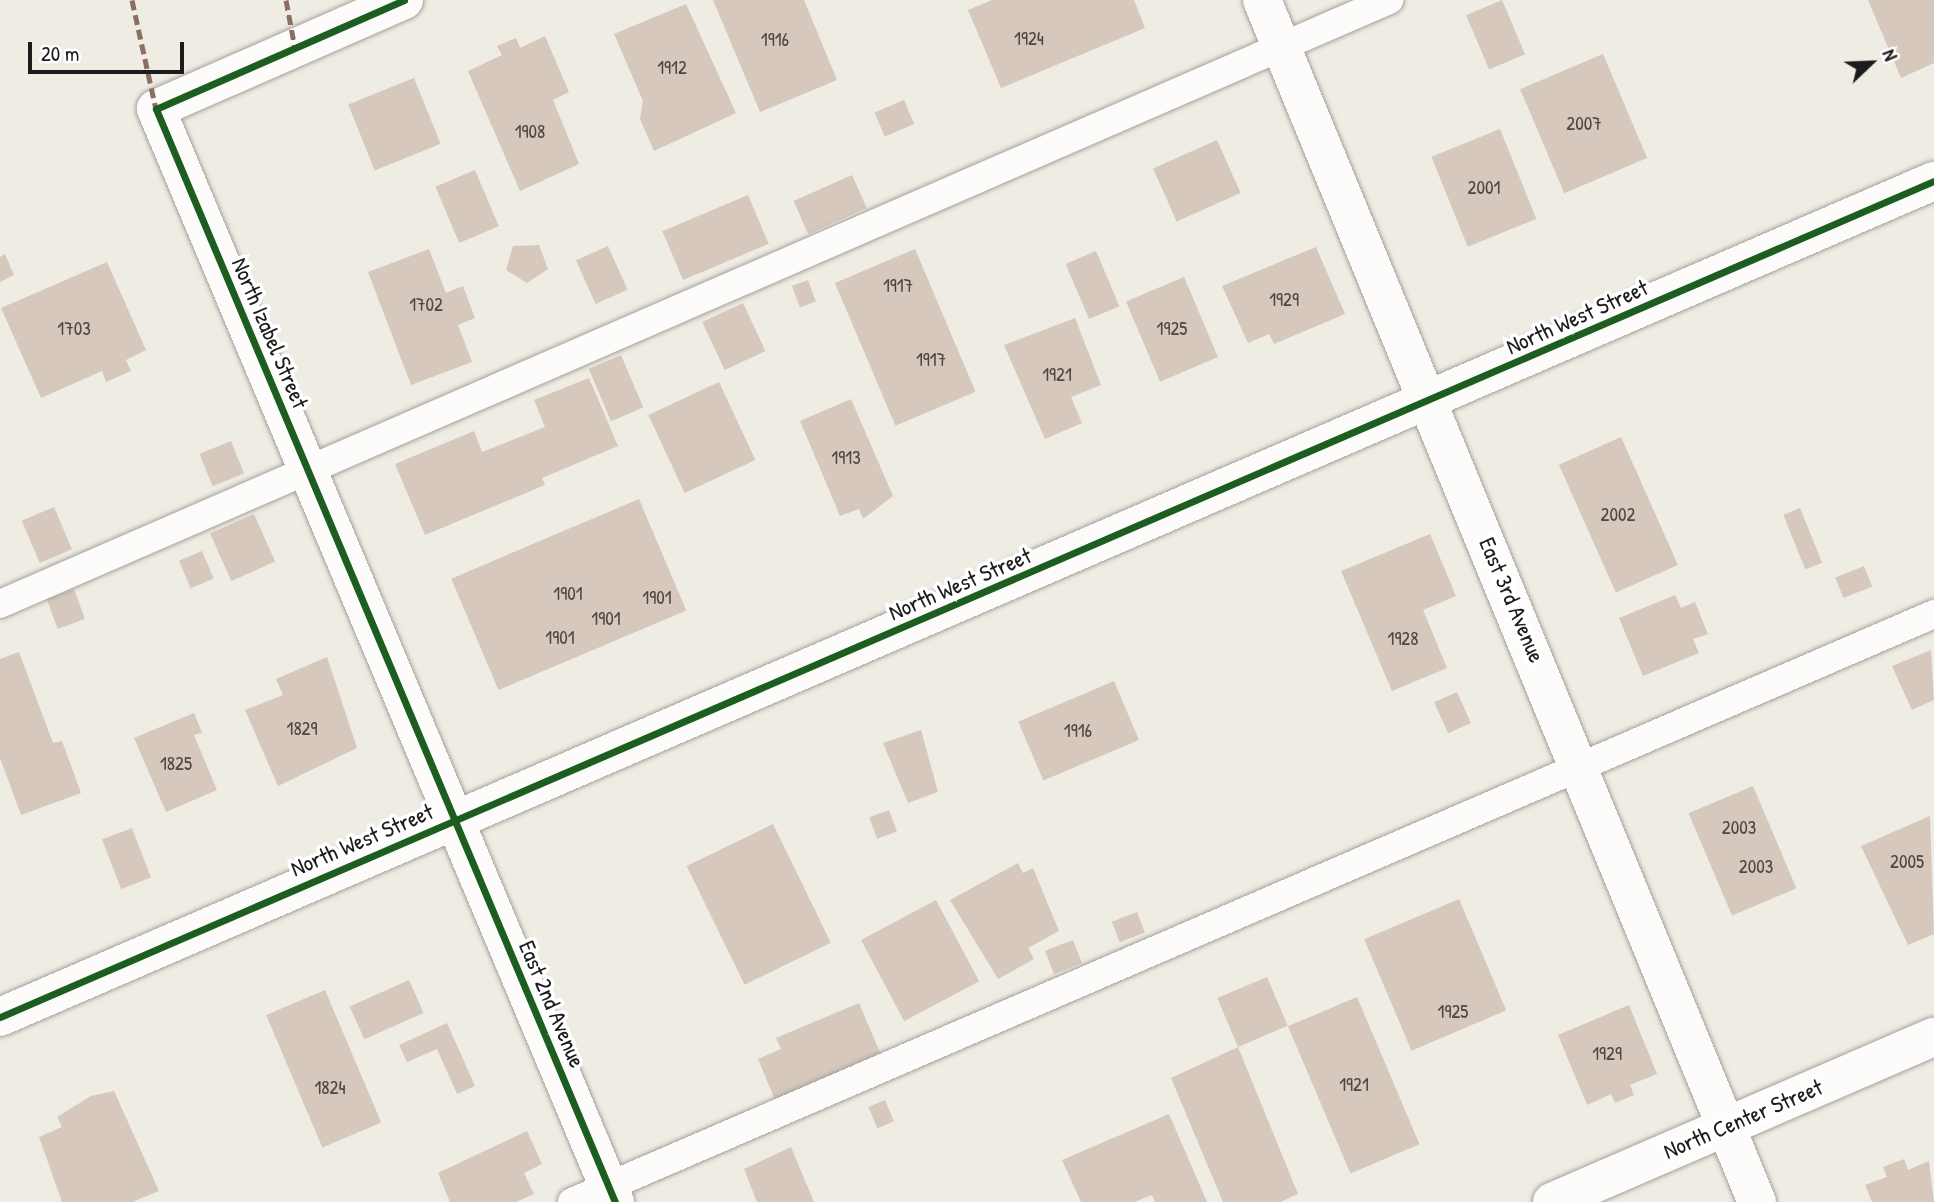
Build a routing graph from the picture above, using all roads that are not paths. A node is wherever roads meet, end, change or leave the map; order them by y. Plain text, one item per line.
1 (404, 0) edge
2 (1262, 0) edge
3 (1389, 0) edge
4 (1281, 47) junction
5 (1934, 181) edge
6 (1429, 404) junction
7 (307, 471) junction
8 (0, 604) edge
9 (1934, 614) edge
10 (1582, 768) junction
11 (454, 822) junction
12 (0, 1017) edge
13 (1934, 1037) edge
14 (1725, 1126) junction
15 (612, 1194) edge
16 (572, 1202) edge
17 (1552, 1202) edge
18 (1757, 1202) edge

1 - 7 street, North Izabel Street
2 - 4 street, East 3rd Avenue
3 - 4 lane
4 - 6 street, East 3rd Avenue
4 - 7 lane
5 - 6 street, North West Street
6 - 10 street, East 3rd Avenue
6 - 11 street, North West Street
7 - 8 lane
7 - 11 street, North Izabel Street
9 - 10 lane
10 - 14 street, East 3rd Avenue
10 - 15 lane
11 - 12 street, North West Street
11 - 15 street, East 2nd Avenue
13 - 14 street, North Center Street
14 - 17 street, North Center Street
14 - 18 street, East 3rd Avenue
15 - 16 lane

